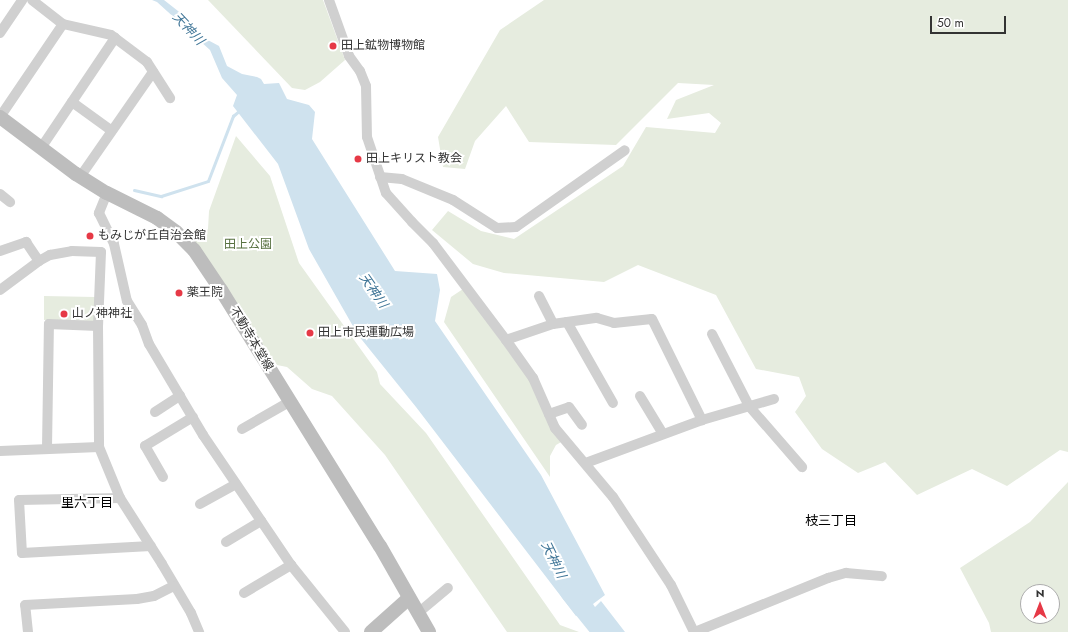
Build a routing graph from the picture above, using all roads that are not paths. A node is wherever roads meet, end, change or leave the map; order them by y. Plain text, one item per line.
1 (22, 0) edge
2 (32, 0) edge
3 (329, 0) edge
4 (63, 24) junction
5 (0, 33) edge
6 (115, 38) junction
7 (153, 72) junction
8 (170, 98) dead end
9 (72, 102) junction
10 (0, 117) edge
11 (112, 131) junction
12 (41, 148) junction
13 (625, 150) dead end
14 (80, 177) junction
15 (380, 177) junction
16 (107, 193) junction
17 (0, 194) edge
18 (10, 202) dead end
19 (0, 251) edge
20 (40, 261) junction
21 (0, 290) edge
22 (539, 296) dead end
23 (567, 322) junction
24 (554, 324) junction
25 (98, 326) junction
26 (712, 334) dead end
27 (506, 340) junction
28 (180, 396) junction
29 (640, 396) dead end
30 (774, 399) dead end
31 (289, 402) junction
32 (614, 403) dead end
33 (749, 406) junction
34 (155, 412) dead end
35 (549, 414) junction
36 (193, 417) junction
37 (702, 420) junction
38 (582, 425) dead end
39 (242, 429) dead end
40 (663, 434) junction
41 (99, 447) junction
42 (47, 448) junction
43 (0, 451) edge
44 (586, 463) junction
45 (802, 467) dead end
46 (163, 477) dead end
47 (236, 484) junction
48 (120, 498) junction
49 (200, 504) dead end
50 (261, 521) junction
51 (226, 542) dead end
52 (151, 546) junction
53 (291, 565) junction
54 (882, 576) dead end
55 (174, 586) junction
56 (448, 588) dead end
57 (244, 593) dead end
58 (409, 598) junction
59 (418, 613) junction
60 (198, 631) edge
61 (28, 632) edge
62 (345, 632) edge
63 (371, 632) edge
64 (429, 632) edge
65 (694, 632) edge

1 - 5 street
2 - 4 street
3 - 15 street
4 - 6 street
4 - 10 street
6 - 7 street
6 - 9 street
7 - 8 street
7 - 11 street
9 - 11 street
9 - 12 street
10 - 12 main road, 不動寺本堂線
11 - 14 street
12 - 14 main road, 不動寺本堂線
13 - 15 street
14 - 16 main road, 不動寺本堂線
15 - 27 street
16 - 28 street
16 - 31 main road, 不動寺本堂線
17 - 18 street
19 - 20 street
20 - 21 street
20 - 25 street
22 - 24 street
23 - 24 street
23 - 32 street
23 - 37 street
24 - 27 street
25 - 41 street
25 - 42 street
26 - 33 street
27 - 35 street
28 - 34 street
28 - 36 street
29 - 40 street
30 - 33 street
31 - 39 street
31 - 58 main road, 不動寺本堂線
33 - 37 street
33 - 45 street
35 - 38 street
35 - 44 street
36 - 46 street
36 - 47 street
37 - 40 street
40 - 44 street
41 - 42 street
41 - 48 street
42 - 43 street
44 - 65 street
47 - 49 street
47 - 50 street
48 - 52 street
48 - 52 street
50 - 51 street
50 - 53 street
52 - 55 street
53 - 57 street
53 - 62 street
54 - 65 street
55 - 60 street
55 - 61 street
56 - 59 street
58 - 59 main road, 不動寺本堂線
58 - 63 main road
59 - 64 main road, 不動寺本堂線

